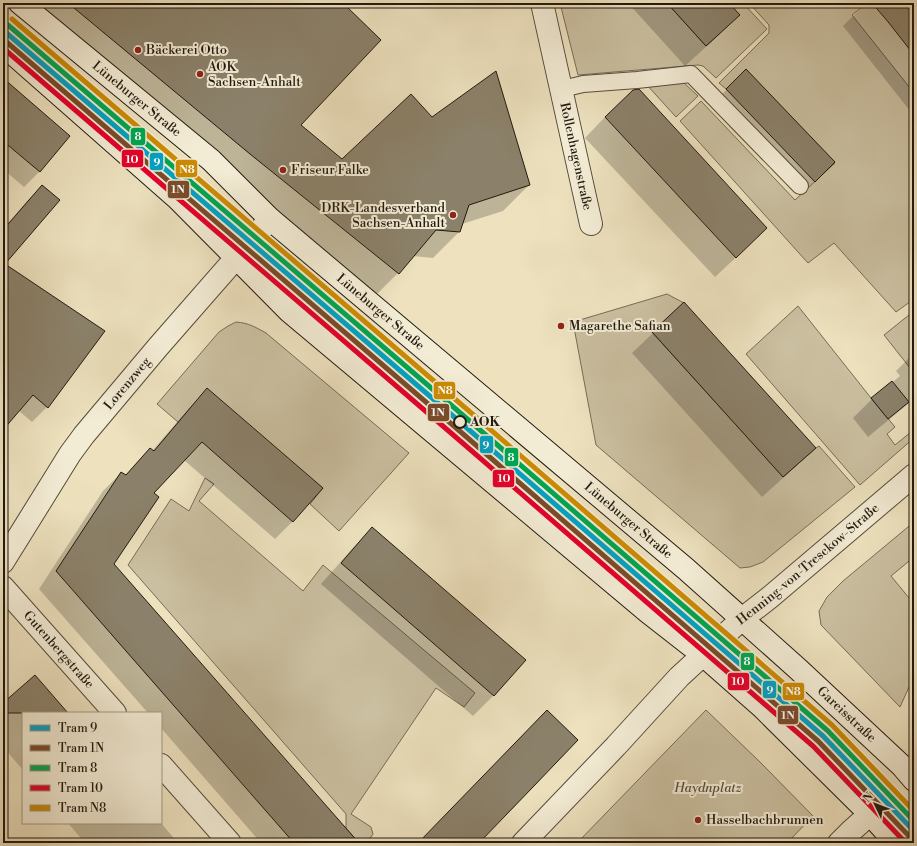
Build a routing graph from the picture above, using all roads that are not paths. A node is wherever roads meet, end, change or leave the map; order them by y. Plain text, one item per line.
1 (20, 3) edge
2 (542, 3) edge
3 (3, 45) edge
4 (562, 89) junction
5 (800, 186) dead end
6 (270, 219) junction
7 (591, 224) dead end
8 (237, 257) junction
9 (914, 475) edge
10 (3, 562) edge
11 (3, 587) edge
12 (742, 619) junction
13 (703, 655) junction
14 (114, 712) edge
15 (162, 766) edge
16 (914, 780) edge
17 (870, 814) junction
18 (230, 843) edge
19 (523, 843) edge
20 (839, 843) edge
21 (896, 843) edge

1 - 6 main road, Lüneburger Straße
2 - 4 main road, Rollenhagenstraße
3 - 8 main road
4 - 5 lane, Rollenhagenstraße
4 - 7 main road, Rollenhagenstraße
6 - 8 main road, Lorenzweg
6 - 12 main road, Lüneburger Straße
8 - 10 main road, Lorenzweg
8 - 13 main road
9 - 12 main road, Henning-von-Tresckow-Straße
11 - 14 main road, Gutenbergstraße
12 - 13 main road, Henning-von-Tresckow-Straße
12 - 16 main road, Gareisstraße
13 - 17 main road
13 - 19 main road
15 - 18 main road
17 - 20 main road
17 - 21 main road

